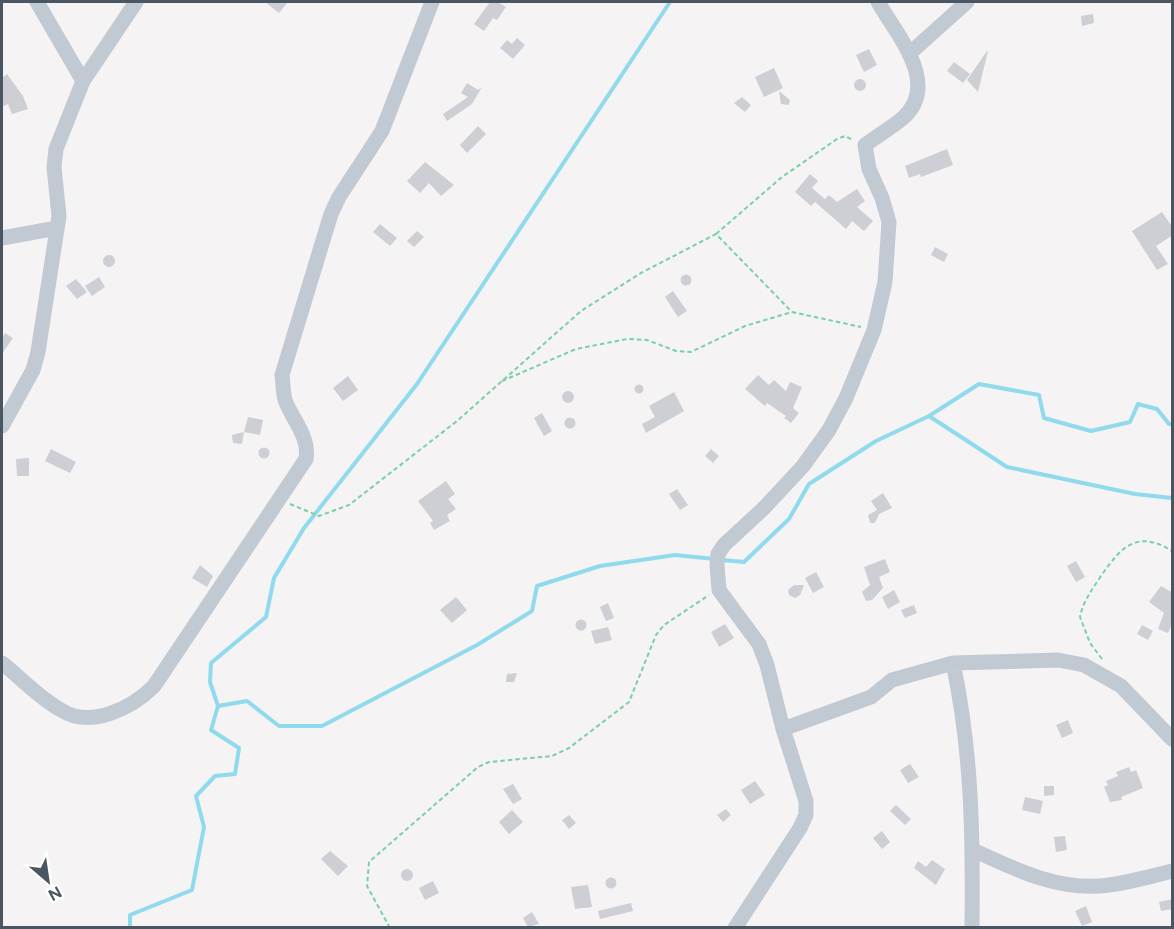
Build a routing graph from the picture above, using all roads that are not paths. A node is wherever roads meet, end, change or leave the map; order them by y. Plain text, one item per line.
1 (38, 2) edge
2 (136, 2) edge
3 (432, 2) edge
4 (878, 2) edge
5 (967, 2) edge
6 (909, 54) junction
7 (83, 81) junction
8 (57, 228) junction
9 (2, 238) edge
10 (2, 426) edge
11 (2, 663) edge
12 (953, 663) junction
13 (783, 729) junction
14 (1173, 739) edge
15 (973, 849) junction
16 (1173, 871) edge
17 (735, 927) edge
18 (972, 927) edge

1 - 7 street
2 - 7 street
3 - 11 street
4 - 6 street
5 - 6 street
6 - 13 street
7 - 8 street
8 - 9 street
8 - 10 street
12 - 13 street
12 - 14 street
12 - 15 street
13 - 17 street
15 - 16 street
15 - 18 street

